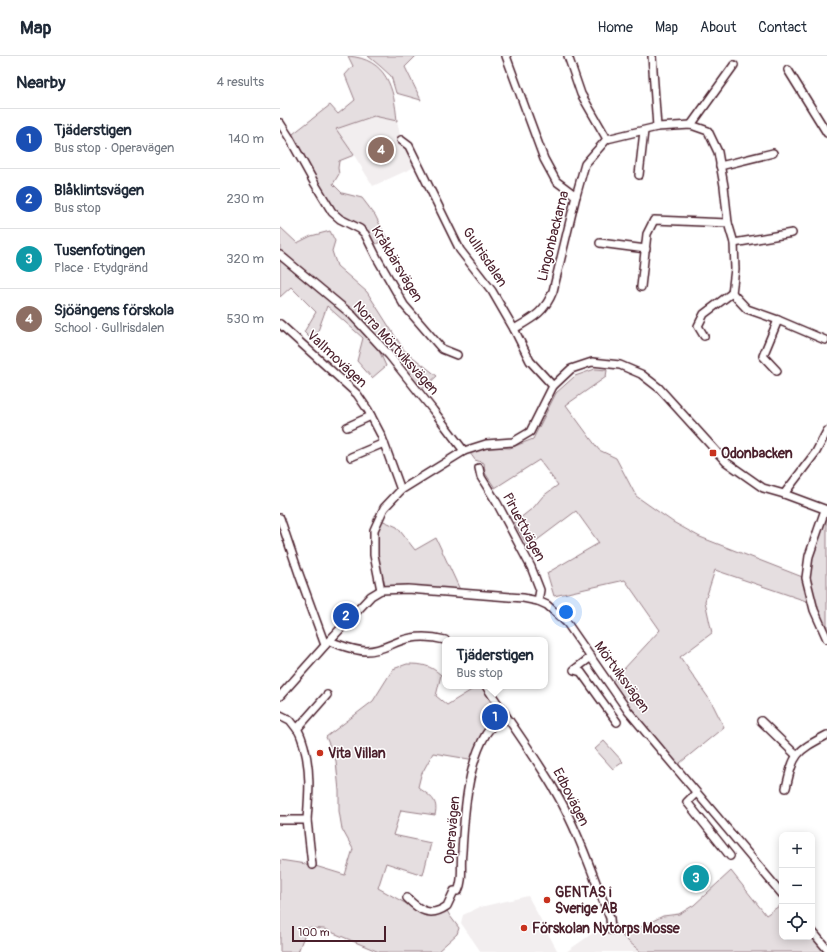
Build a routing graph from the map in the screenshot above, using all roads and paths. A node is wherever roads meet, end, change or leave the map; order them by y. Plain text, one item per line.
1 (506, 56) edge
2 (568, 56) edge
3 (652, 56) edge
4 (734, 65) dead end
5 (788, 70) dead end
6 (280, 123) edge
7 (691, 125) junction
8 (657, 127) junction
9 (644, 131) junction
10 (827, 133) edge
11 (401, 140) dead end
12 (607, 140) junction
13 (773, 153) dead end
14 (720, 166) junction
15 (639, 175) dead end
16 (576, 196) junction
17 (728, 223) junction
18 (792, 233) dead end
19 (600, 243) dead end
20 (734, 243) junction
21 (646, 249) junction
22 (280, 254) edge
23 (641, 287) dead end
24 (732, 293) junction
25 (778, 320) junction
26 (280, 324) edge
27 (514, 329) junction
28 (704, 336) dead end
29 (825, 340) dead end
30 (457, 355) dead end
31 (777, 372) dead end
32 (553, 386) junction
33 (371, 416) junction
34 (347, 427) dead end
35 (827, 431) edge
36 (384, 443) junction
37 (464, 452) junction
38 (351, 457) dead end
39 (479, 468) dead end
40 (401, 490) junction
41 (784, 494) junction
42 (826, 510) edge
43 (280, 518) edge
44 (382, 590) junction
45 (538, 601) junction
46 (442, 639) edge
47 (827, 639) edge
48 (327, 643) junction
49 (591, 657) junction
50 (488, 689) edge
51 (327, 695) dead end
52 (280, 696) edge
53 (505, 714) junction
54 (280, 715) edge
55 (761, 721) dead end
56 (617, 722) dead end
57 (297, 728) junction
58 (827, 735) edge
59 (796, 755) junction
60 (786, 788) dead end
61 (696, 793) junction
62 (280, 820) edge
63 (307, 820) junction
64 (730, 856) dead end
65 (312, 865) dead end
66 (779, 890) edge
67 (407, 898) dead end
68 (611, 930) dead end
69 (815, 935) edge
70 (827, 949) edge

1 - 16 street
2 - 12 street
3 - 8 street
4 - 7 street
5 - 10 street
6 - 30 street, Kråkbärsvägen
7 - 8 street
7 - 14 street
8 - 9 street
9 - 12 street
9 - 15 street
11 - 27 street, Gullrisdalen
12 - 16 street, Lingonbackarna
13 - 14 street
14 - 17 street
16 - 27 street, Lingonbackarna
17 - 20 street
17 - 21 street
18 - 20 street
19 - 21 street
20 - 24 street
21 - 23 street
22 - 37 street, Norra Mörtviksvägen
24 - 25 street
24 - 28 street
25 - 29 street
25 - 31 street
26 - 33 street, Vallmovägen
27 - 32 street, Gullrisdalen
32 - 37 street
32 - 41 street
33 - 34 street
33 - 36 street, Vallmovägen
35 - 41 street
36 - 38 street
36 - 40 street, Vallmovägen
37 - 40 street
39 - 45 street, Piruettvägen
40 - 44 street
41 - 42 street
42 - 47 street
43 - 48 street
44 - 45 street, Mörtviksvägen
44 - 48 street
45 - 49 street, Mörtviksvägen
46 - 48 street
48 - 52 street
49 - 56 street
49 - 61 street, Mörtviksvägen
50 - 53 street, Edbovägen
51 - 57 street
53 - 67 street, Operavägen
53 - 68 street, Edbovägen
54 - 57 street
55 - 59 street
57 - 63 street
58 - 59 street
59 - 60 street
61 - 64 street
61 - 66 street, Mörtviksvägen
62 - 63 street
63 - 65 street
69 - 70 street

